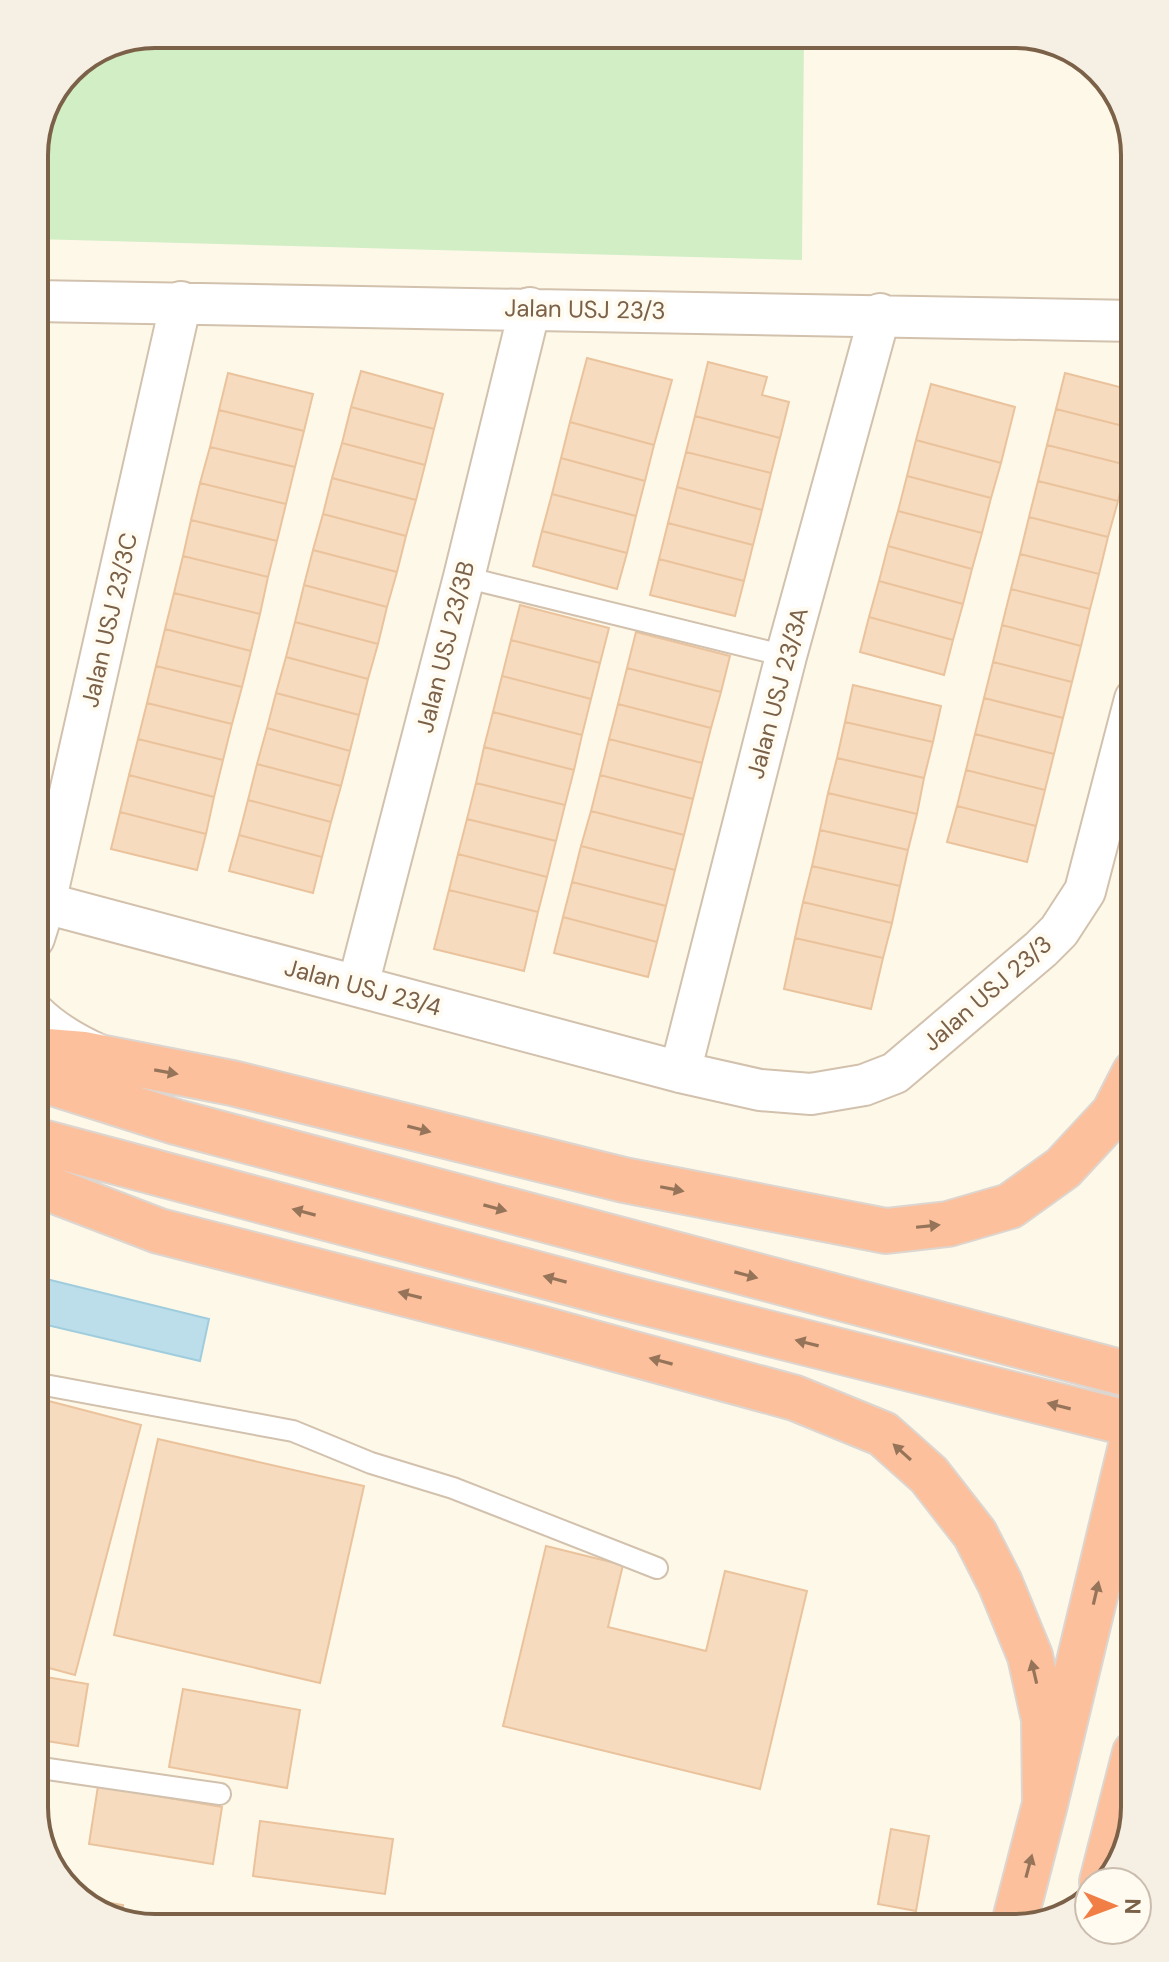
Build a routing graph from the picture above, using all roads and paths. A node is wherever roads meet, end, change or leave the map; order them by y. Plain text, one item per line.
1 (48, 301) edge
2 (181, 302) junction
3 (530, 308) junction
4 (880, 314) junction
5 (1121, 321) edge
6 (464, 577) junction
7 (786, 656) junction
8 (1121, 756) edge
9 (48, 885) edge
10 (48, 922) edge
11 (358, 985) junction
12 (48, 1026) edge
13 (48, 1051) edge
14 (111, 1060) junction
15 (680, 1072) junction
16 (48, 1081) edge
17 (1121, 1099) edge
18 (48, 1144) edge
19 (48, 1188) edge
20 (1121, 1372) edge
21 (48, 1386) edge
22 (1121, 1423) edge
23 (1121, 1486) edge
24 (657, 1568) dead end
25 (48, 1769) edge
26 (220, 1794) dead end
27 (1045, 1804) junction
28 (1121, 1808) edge
29 (1108, 1857) edge
30 (1017, 1914) edge

1 - 2 street, Jalan USJ 23/3
2 - 3 street, Jalan USJ 23/3
2 - 9 street, Jalan USJ 23/3C
3 - 4 street, Jalan USJ 23/3
3 - 6 street, Jalan USJ 23/3B
4 - 5 street, Jalan USJ 23/3
4 - 7 street, Jalan USJ 23/3A
6 - 7 lane
6 - 11 street, Jalan USJ 23/3B
7 - 15 street, Jalan USJ 23/3A
8 - 15 street, Jalan USJ 23/3
10 - 11 street, Jalan USJ 23/4
11 - 15 street, Jalan USJ 23/4
12 - 14 street
13 - 14 highway
14 -> 17 highway
16 -> 20 highway
22 -> 18 highway
27 -> 19 highway
21 - 24 lane
27 -> 23 highway
25 - 26 lane
30 -> 27 highway
28 - 29 highway

